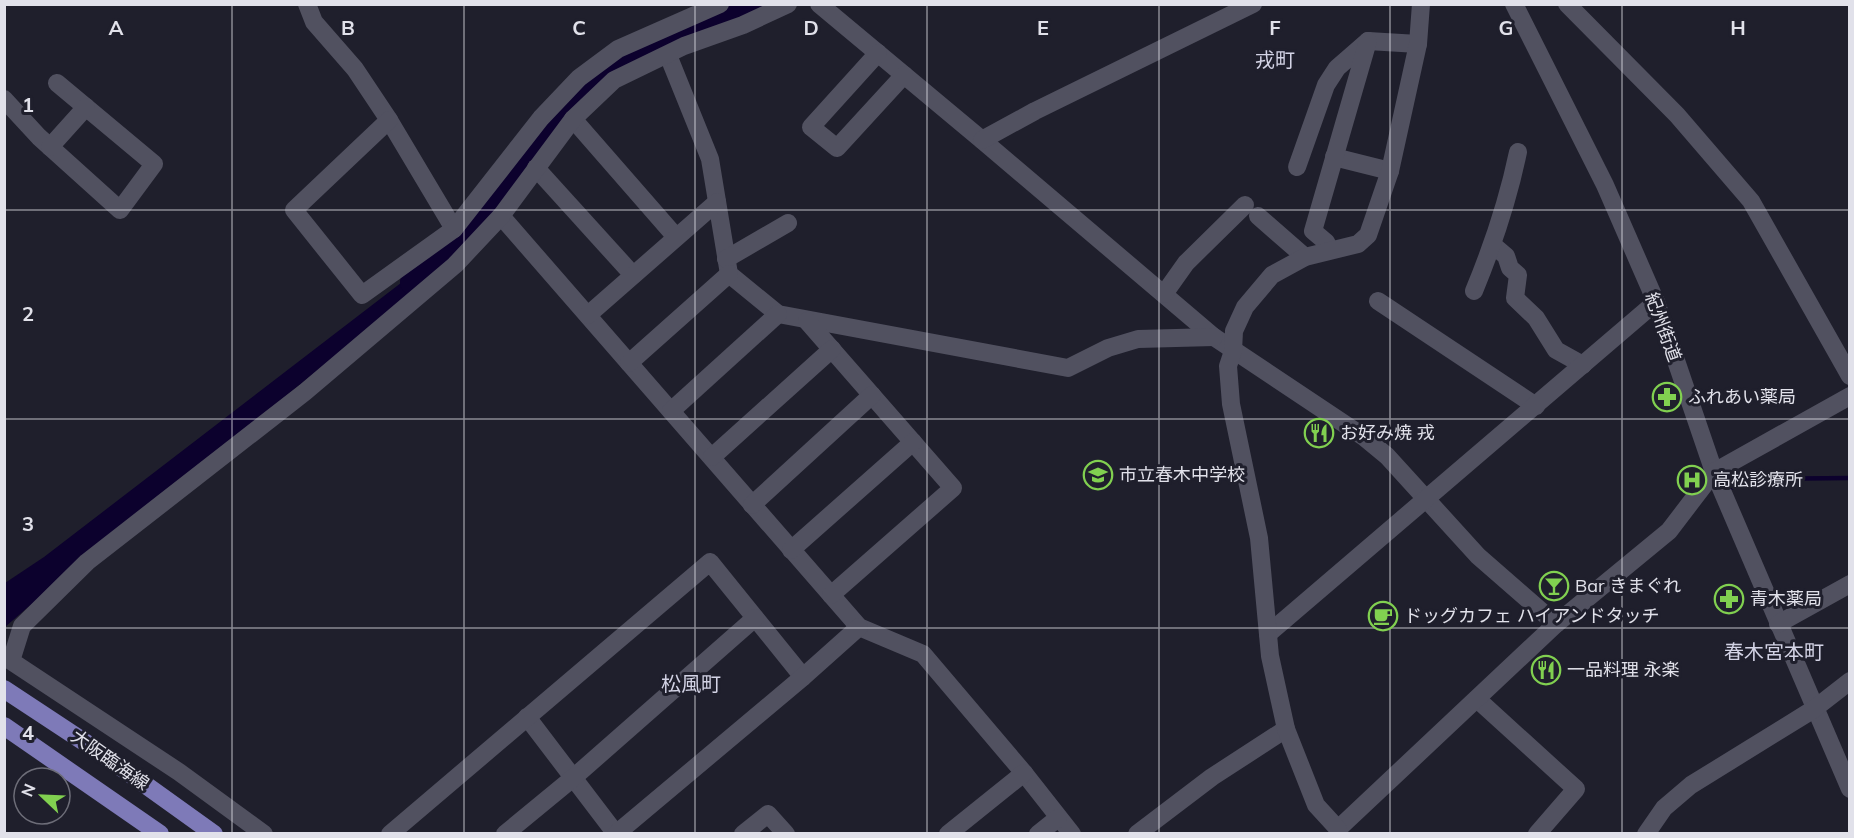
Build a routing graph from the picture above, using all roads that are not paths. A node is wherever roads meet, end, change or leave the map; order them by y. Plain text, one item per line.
1 (307, 4) edge
2 (720, 4) edge
3 (788, 4) edge
4 (819, 4) edge
5 (1253, 4) edge
6 (1421, 4) edge
7 (1514, 4) edge
8 (1567, 4) edge
9 (1368, 41) junction
10 (1418, 44) junction
11 (878, 53) junction
12 (668, 56) junction
13 (904, 75) junction
14 (57, 83) dead end
15 (4, 99) edge
16 (86, 107) junction
17 (573, 119) junction
18 (389, 120) junction
19 (982, 140) junction
20 (50, 147) junction
21 (1518, 152) dead end
22 (1334, 157) junction
23 (1297, 167) dead end
24 (536, 168) junction
25 (1390, 171) junction
26 (717, 202) junction
27 (501, 216) junction
28 (788, 223) dead end
29 (454, 228) junction
30 (676, 237) junction
31 (1493, 245) junction
32 (1330, 250) junction
33 (1305, 257) junction
34 (728, 267) junction
35 (633, 275) junction
36 (1474, 291) dead end
37 (1164, 294) junction
38 (1378, 302) dead end
39 (1656, 302) junction
40 (778, 314) junction
41 (588, 315) junction
42 (807, 321) junction
43 (1214, 337) junction
44 (832, 349) junction
45 (1233, 351) junction
46 (629, 363) junction
47 (1583, 365) junction
48 (1850, 376) edge
49 (872, 395) junction
50 (1850, 396) edge
51 (1536, 406) junction
52 (671, 411) junction
53 (913, 442) junction
54 (712, 457) junction
55 (1713, 472) junction
56 (1426, 499) junction
57 (752, 505) junction
58 (791, 549) junction
59 (1850, 584) edge
60 (831, 596) junction
61 (755, 618) junction
62 (1556, 624) junction
63 (1778, 624) junction
64 (859, 627) junction
65 (1268, 634) junction
66 (803, 677) junction
67 (1850, 681) edge
68 (4, 689) edge
69 (1477, 699) junction
70 (1814, 709) junction
71 (527, 717) junction
72 (4, 726) edge
73 (1286, 729) junction
74 (1024, 773) junction
75 (573, 777) junction
76 (1850, 789) edge
77 (1058, 818) junction
78 (1338, 831) edge
79 (1651, 832) edge
80 (160, 834) edge
81 (214, 834) edge
82 (264, 834) edge
83 (390, 834) edge
84 (505, 834) edge
85 (616, 834) edge
86 (743, 834) edge
87 (786, 834) edge
88 (948, 834) edge
89 (1038, 834) edge
90 (1072, 834) edge
91 (1137, 834) edge
92 (1537, 834) edge

1 - 18 street
2 - 29 street
3 - 12 street
4 - 11 street
5 - 19 street
6 - 10 street
7 - 39 street, 紀州街道
8 - 48 street
9 - 10 street
9 - 22 street
9 - 23 street
10 - 25 street
11 - 13 street
11 - 13 street
12 - 17 street
12 - 26 street
13 - 19 street
14 - 16 street
15 - 20 street
16 - 20 street
16 - 20 street
17 - 24 street
17 - 30 street
18 - 29 street
18 - 29 street
19 - 37 street
21 - 31 street
22 - 25 street
22 - 32 street
24 - 27 street
24 - 35 street
25 - 32 street
26 - 30 street
26 - 34 street
27 - 41 street
27 - 82 street
28 - 34 street
30 - 35 street
31 - 36 street
31 - 47 street
32 - 33 street
33 - 37 street
33 - 45 street
34 - 40 street
34 - 46 street
35 - 41 street
37 - 43 street
38 - 51 street
39 - 47 street
39 - 55 street, 紀州街道
40 - 42 street
40 - 52 street
41 - 46 street
42 - 43 street
42 - 44 street
43 - 45 street
44 - 49 street
44 - 54 street
45 - 56 street
45 - 65 street
46 - 52 street
47 - 51 street
49 - 53 street
49 - 57 street
50 - 55 street
51 - 56 street
52 - 54 street
53 - 58 street
53 - 60 street
54 - 57 street
55 - 62 street
55 - 63 street, 紀州街道
56 - 62 street
56 - 65 street
57 - 58 street
58 - 60 street
59 - 63 street
60 - 64 street
61 - 66 street
61 - 71 street
61 - 75 street
62 - 69 street
63 - 70 street, 紀州街道
64 - 66 street
64 - 74 street
65 - 73 street
66 - 85 street
67 - 70 street
68 - 81 main road, 大阪臨海線
69 - 78 street
69 - 92 street
70 - 76 street, 紀州街道
70 - 79 street
71 - 75 street
71 - 83 street
72 - 80 main road, 大阪臨海線
73 - 78 street
73 - 91 street
74 - 77 street
74 - 88 street
75 - 84 street
75 - 85 street
77 - 89 street
77 - 90 street
86 - 87 street

